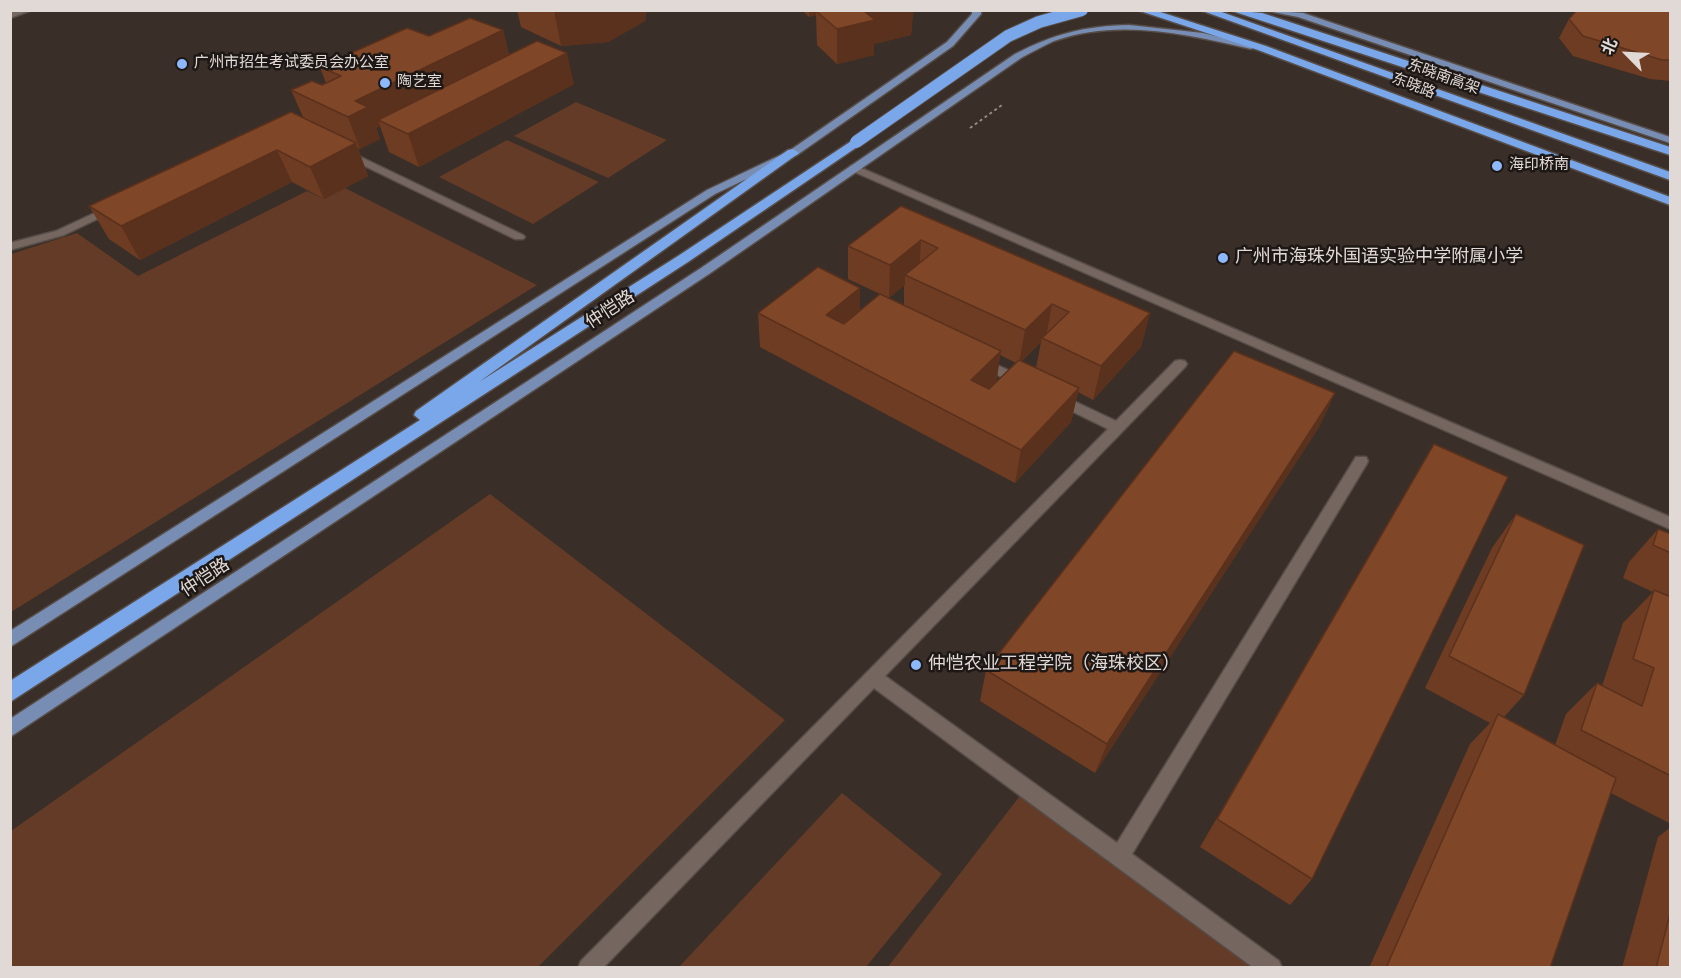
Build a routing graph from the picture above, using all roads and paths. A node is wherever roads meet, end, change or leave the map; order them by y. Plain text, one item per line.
1 (28, 10) edge
2 (1082, 10) edge
3 (1142, 10) edge
4 (1205, 10) edge
5 (1234, 10) edge
6 (1267, 10) edge
7 (977, 12) edge
8 (10, 15) edge
9 (1262, 48) junction
10 (1002, 105) dead end
11 (970, 128) dead end
12 (1671, 140) edge
13 (332, 147) edge
14 (1671, 151) edge
15 (793, 153) junction
16 (854, 168) junction
17 (1671, 176) edge
18 (1670, 201) edge
19 (122, 204) edge
20 (519, 237) dead end
21 (10, 247) edge
22 (966, 355) edge
23 (1180, 363) dead end
24 (1117, 427) junction
25 (1360, 461) dead end
26 (1671, 524) edge
27 (168, 593) junction
28 (10, 640) edge
29 (873, 677) junction
30 (10, 693) edge
31 (10, 729) edge
32 (1119, 857) junction
33 (588, 968) edge
34 (1272, 968) edge

1 - 8 street
2 - 27 highway, bridge
3 - 9 highway, 东晓路
4 - 17 highway, 东晓南高架
5 - 14 highway
6 - 12 main road, 东晓路
7 - 15 main road
9 - 16 main road, 仲恺路
9 - 18 highway, 东晓路
10 - 11 path
13 - 20 street
15 - 27 highway
15 - 28 main road
16 - 26 street
16 - 31 main road, 仲恺路
19 - 21 street
22 - 24 street
23 - 24 street
24 - 29 street
25 - 32 street
27 - 30 highway
29 - 32 street
29 - 33 street
32 - 34 street

